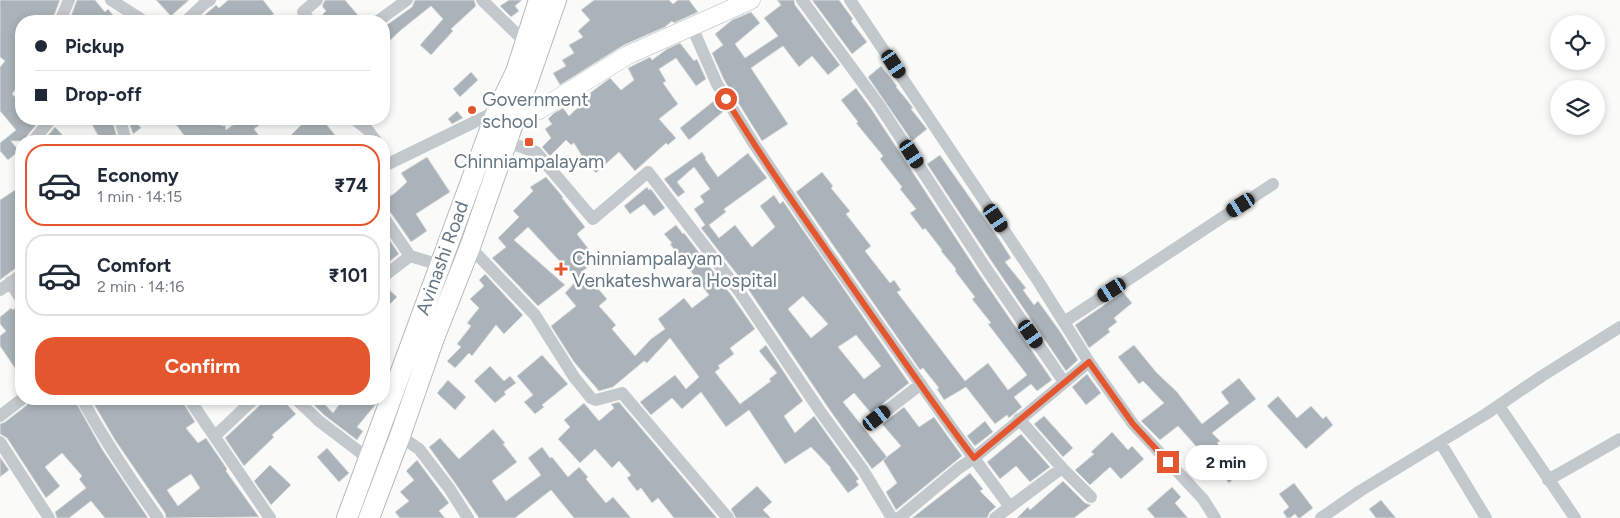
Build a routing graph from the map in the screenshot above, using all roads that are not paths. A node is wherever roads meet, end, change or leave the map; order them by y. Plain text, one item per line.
1 (69, 0) edge
2 (111, 0) edge
3 (210, 0) edge
4 (316, 0) edge
5 (407, 0) edge
6 (482, 0) edge
7 (539, 0) edge
8 (556, 0) edge
9 (751, 0) edge
10 (802, 0) edge
11 (850, 0) edge
12 (63, 15) edge
13 (134, 15) edge
14 (192, 15) edge
15 (305, 15) edge
16 (386, 15) edge
17 (692, 27) junction
18 (526, 43) junction
19 (506, 114) junction
20 (46, 125) edge
21 (363, 125) edge
22 (38, 135) edge
23 (372, 135) edge
24 (507, 142) junction
25 (390, 158) edge
26 (1273, 184) dead end
27 (390, 227) edge
28 (470, 246) junction
29 (410, 256) junction
30 (440, 265) junction
31 (390, 271) edge
32 (15, 279) edge
33 (0, 290) edge
34 (1064, 322) junction
35 (1620, 328) edge
36 (1089, 362) junction
37 (1064, 382) junction
38 (921, 384) junction
39 (390, 402) edge
40 (15, 404) edge
41 (85, 405) edge
42 (193, 405) edge
43 (248, 405) edge
44 (302, 405) edge
45 (389, 405) edge
46 (1499, 406) junction
47 (0, 416) edge
48 (877, 418) dead end
49 (1019, 419) junction
50 (214, 436) junction
51 (400, 436) junction
52 (1620, 439) edge
53 (0, 442) edge
54 (1440, 442) junction
55 (974, 458) junction
56 (369, 459) junction
57 (1062, 468) junction
58 (1548, 480) junction
59 (1091, 497) dead end
60 (1010, 507) junction
61 (49, 518) edge
62 (158, 518) edge
63 (270, 518) edge
64 (347, 518) edge
65 (369, 518) edge
66 (468, 518) edge
67 (728, 518) edge
68 (892, 518) edge
69 (899, 518) edge
70 (995, 518) edge
71 (1215, 518) edge
72 (1321, 518) edge
73 (1486, 518) edge
74 (1575, 518) edge

1 - 12 street
2 - 13 street
3 - 14 street
4 - 15 street
5 - 16 street
6 - 18 street
7 - 18 main road, Avinashi Road
8 - 19 main road, Avinashi Road
9 - 17 main road
10 - 37 street
11 - 34 street
17 - 19 main road
17 - 38 street
18 - 19 main road, Avinashi Road
19 - 24 main road, Avinashi Road
19 - 25 street
19 - 30 main road, Avinashi Road
20 - 22 street
21 - 23 street
24 - 28 main road, Avinashi Road
24 - 68 street
26 - 34 street
27 - 29 street
28 - 51 main road, Avinashi Road
28 - 67 street
29 - 30 street
29 - 31 street
30 - 39 main road, Avinashi Road
32 - 33 street
34 - 36 street
35 - 46 street
36 - 37 street
36 - 71 street
37 - 49 street
38 - 48 street
38 - 55 street
40 - 47 street
41 - 62 street
42 - 50 street
43 - 50 street
44 - 56 street
45 - 56 main road, Avinashi Road
46 - 54 street
46 - 58 street
49 - 55 street
49 - 57 street
50 - 63 street
51 - 65 main road, Avinashi Road
51 - 66 street
52 - 58 street
53 - 61 street
54 - 72 street
54 - 73 street
55 - 60 street
55 - 69 street
56 - 64 main road, Avinashi Road
57 - 59 street
57 - 60 street
58 - 74 street
60 - 70 street

